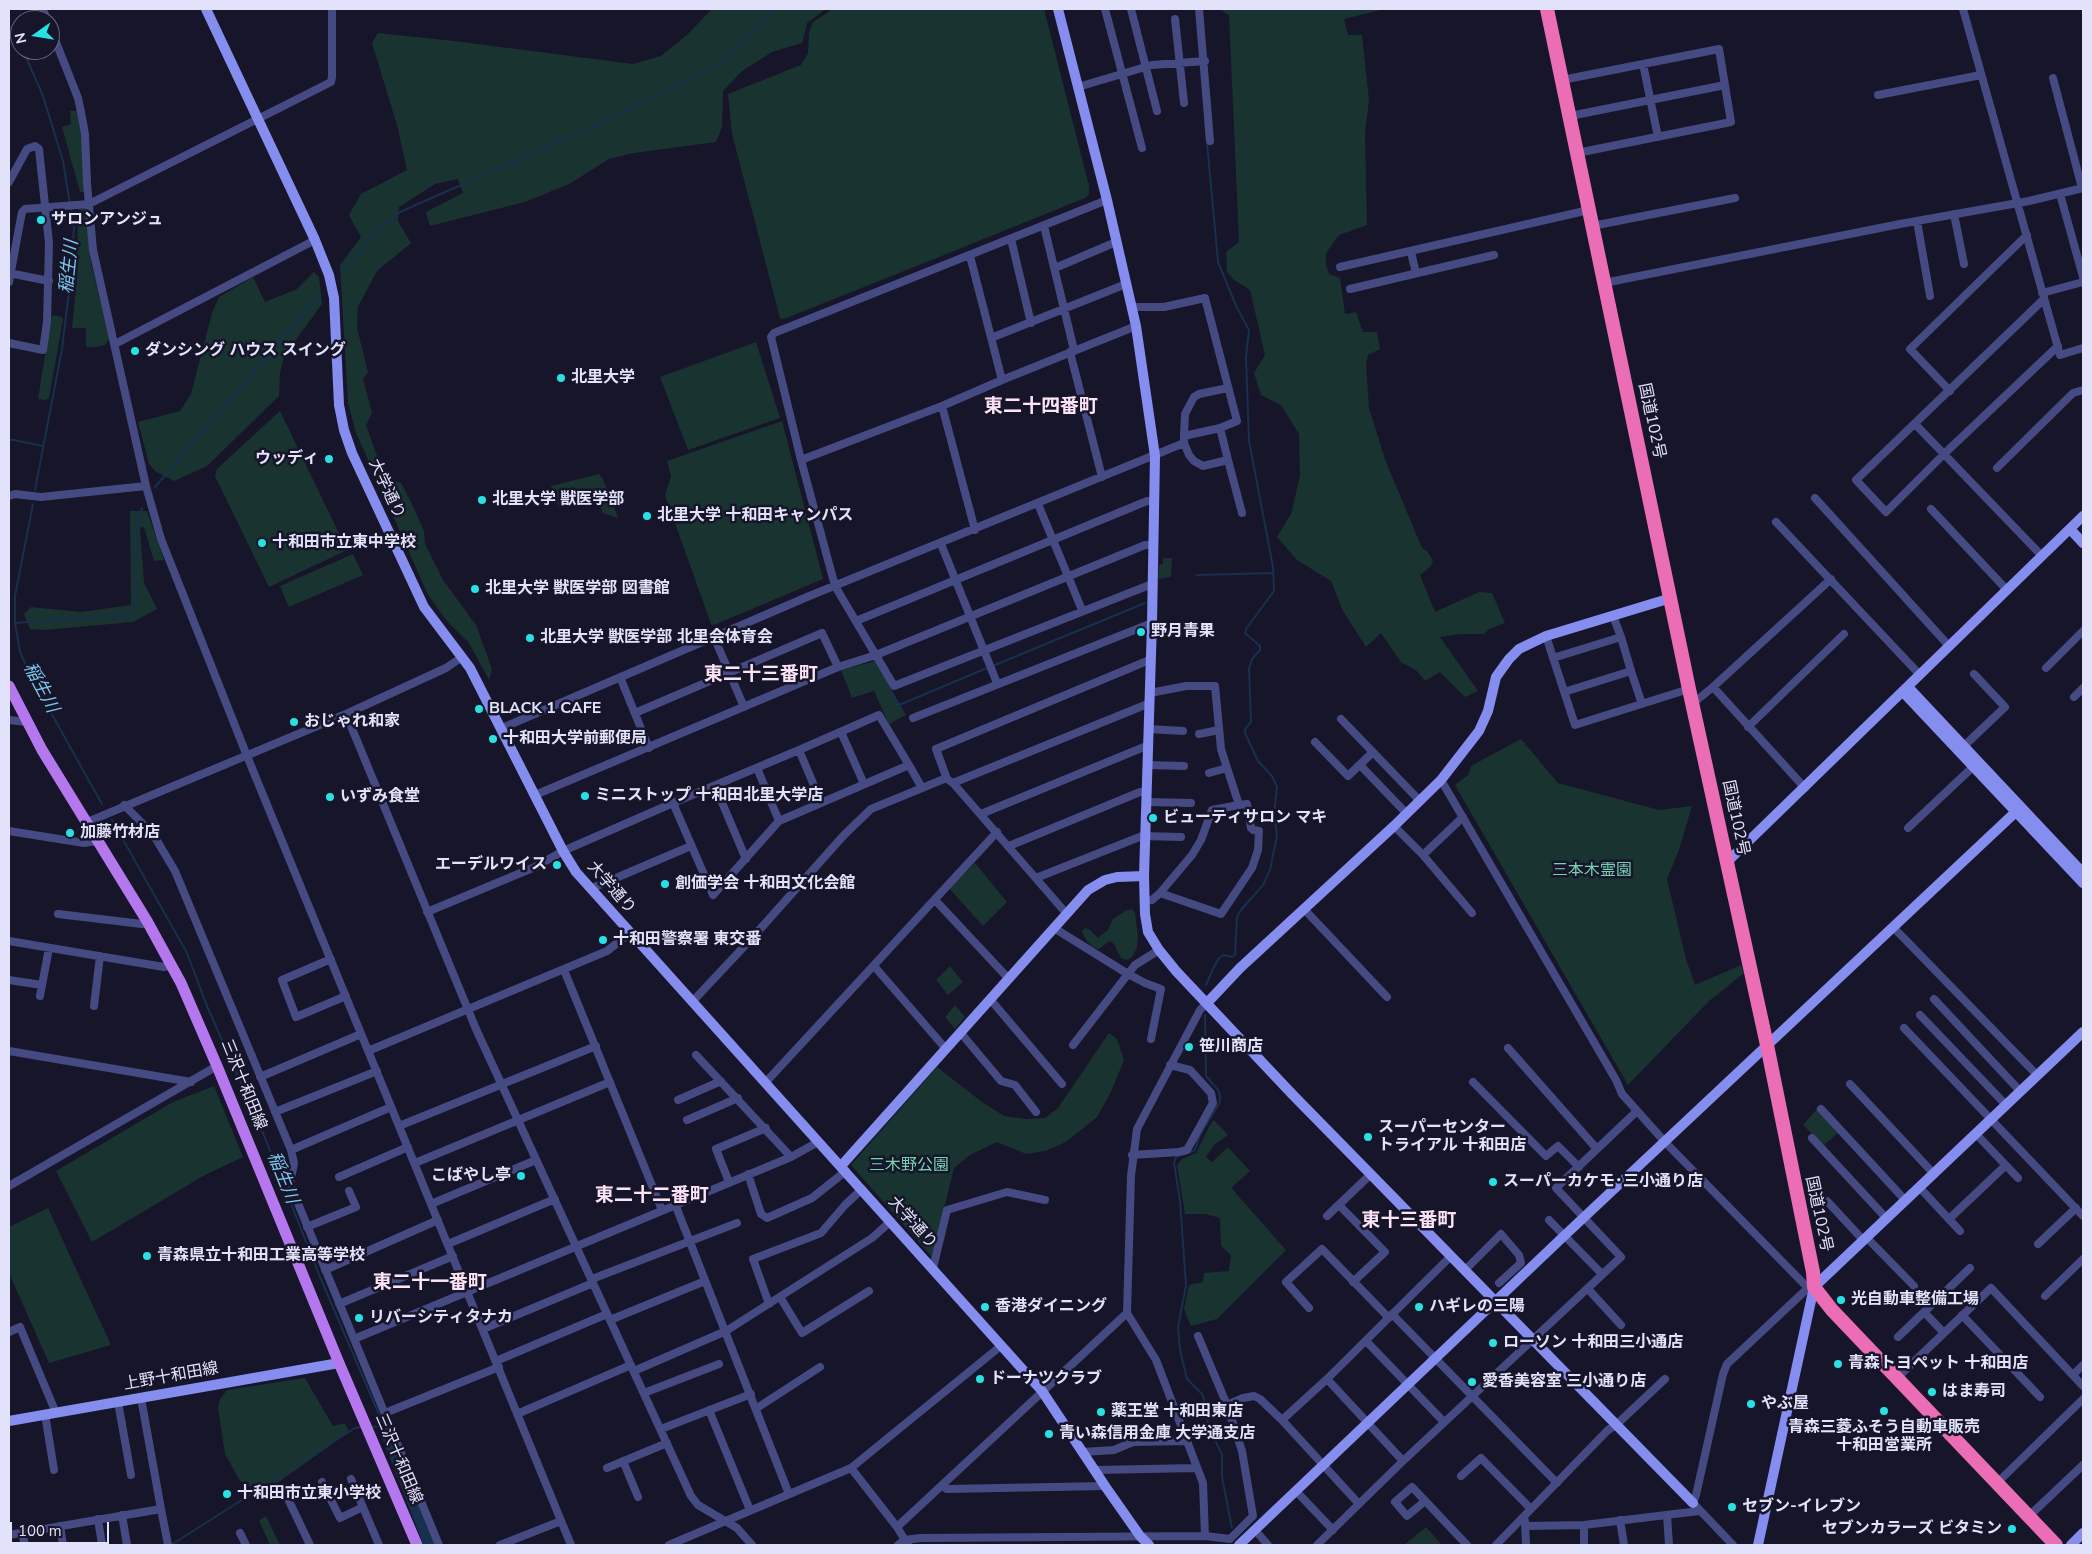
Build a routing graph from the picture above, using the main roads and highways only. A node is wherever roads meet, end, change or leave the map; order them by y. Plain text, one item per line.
1 (1547, 9) edge
2 (9, 686) edge
3 (417, 1545) edge
4 (2056, 1545) edge

1 - 4 highway, 国道102号
2 - 3 main road, 三沢十和田線

